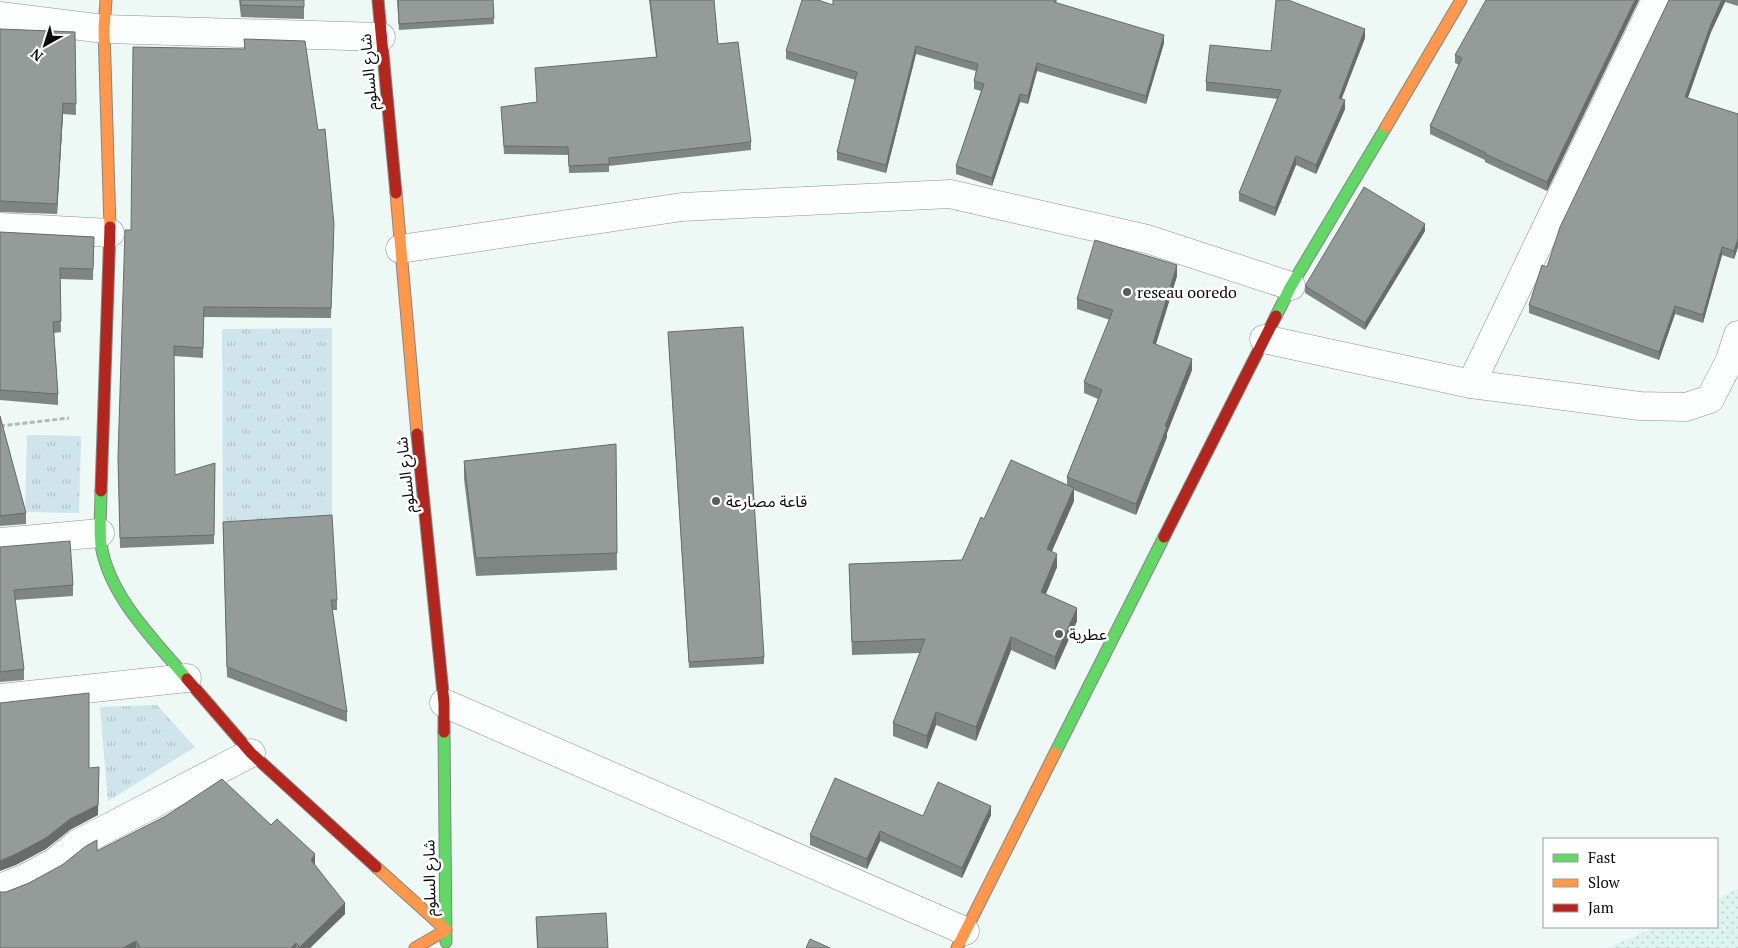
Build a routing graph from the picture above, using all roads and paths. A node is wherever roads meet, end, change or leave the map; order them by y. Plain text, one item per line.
1 (106, 0) edge
2 (378, 0) edge
3 (1461, 0) edge
4 (1656, 0) edge
5 (0, 16) edge
6 (104, 29) junction
7 (381, 36) junction
8 (0, 227) edge
9 (110, 233) junction
10 (400, 249) junction
11 (1291, 286) junction
12 (1738, 335) edge
13 (1264, 339) junction
14 (1471, 384) junction
15 (104, 414) junction
16 (0, 426) edge
17 (100, 533) junction
18 (0, 542) edge
19 (187, 678) junction
20 (0, 698) edge
21 (444, 703) junction
22 (251, 753) junction
23 (0, 888) edge
24 (446, 930) junction
25 (961, 940) edge
26 (416, 948) edge
27 (447, 948) edge

1 - 6 street
2 - 7 street, شارع السلوم
3 - 11 street
4 - 14 street
5 - 6 street
6 - 7 street
6 - 9 street
7 - 10 street, شارع السلوم
8 - 9 street
9 - 15 street
10 - 11 street
10 - 21 street, شارع السلوم
11 - 13 street
12 - 14 street
13 - 14 street
13 - 25 street
15 - 16 path
15 - 17 street
17 - 18 street
17 - 19 street
19 - 20 street
19 - 22 street
21 - 24 street, شارع السلوم
21 - 25 street
22 - 23 street
22 - 24 street
24 - 26 street
24 - 27 street, شارع السلوم

